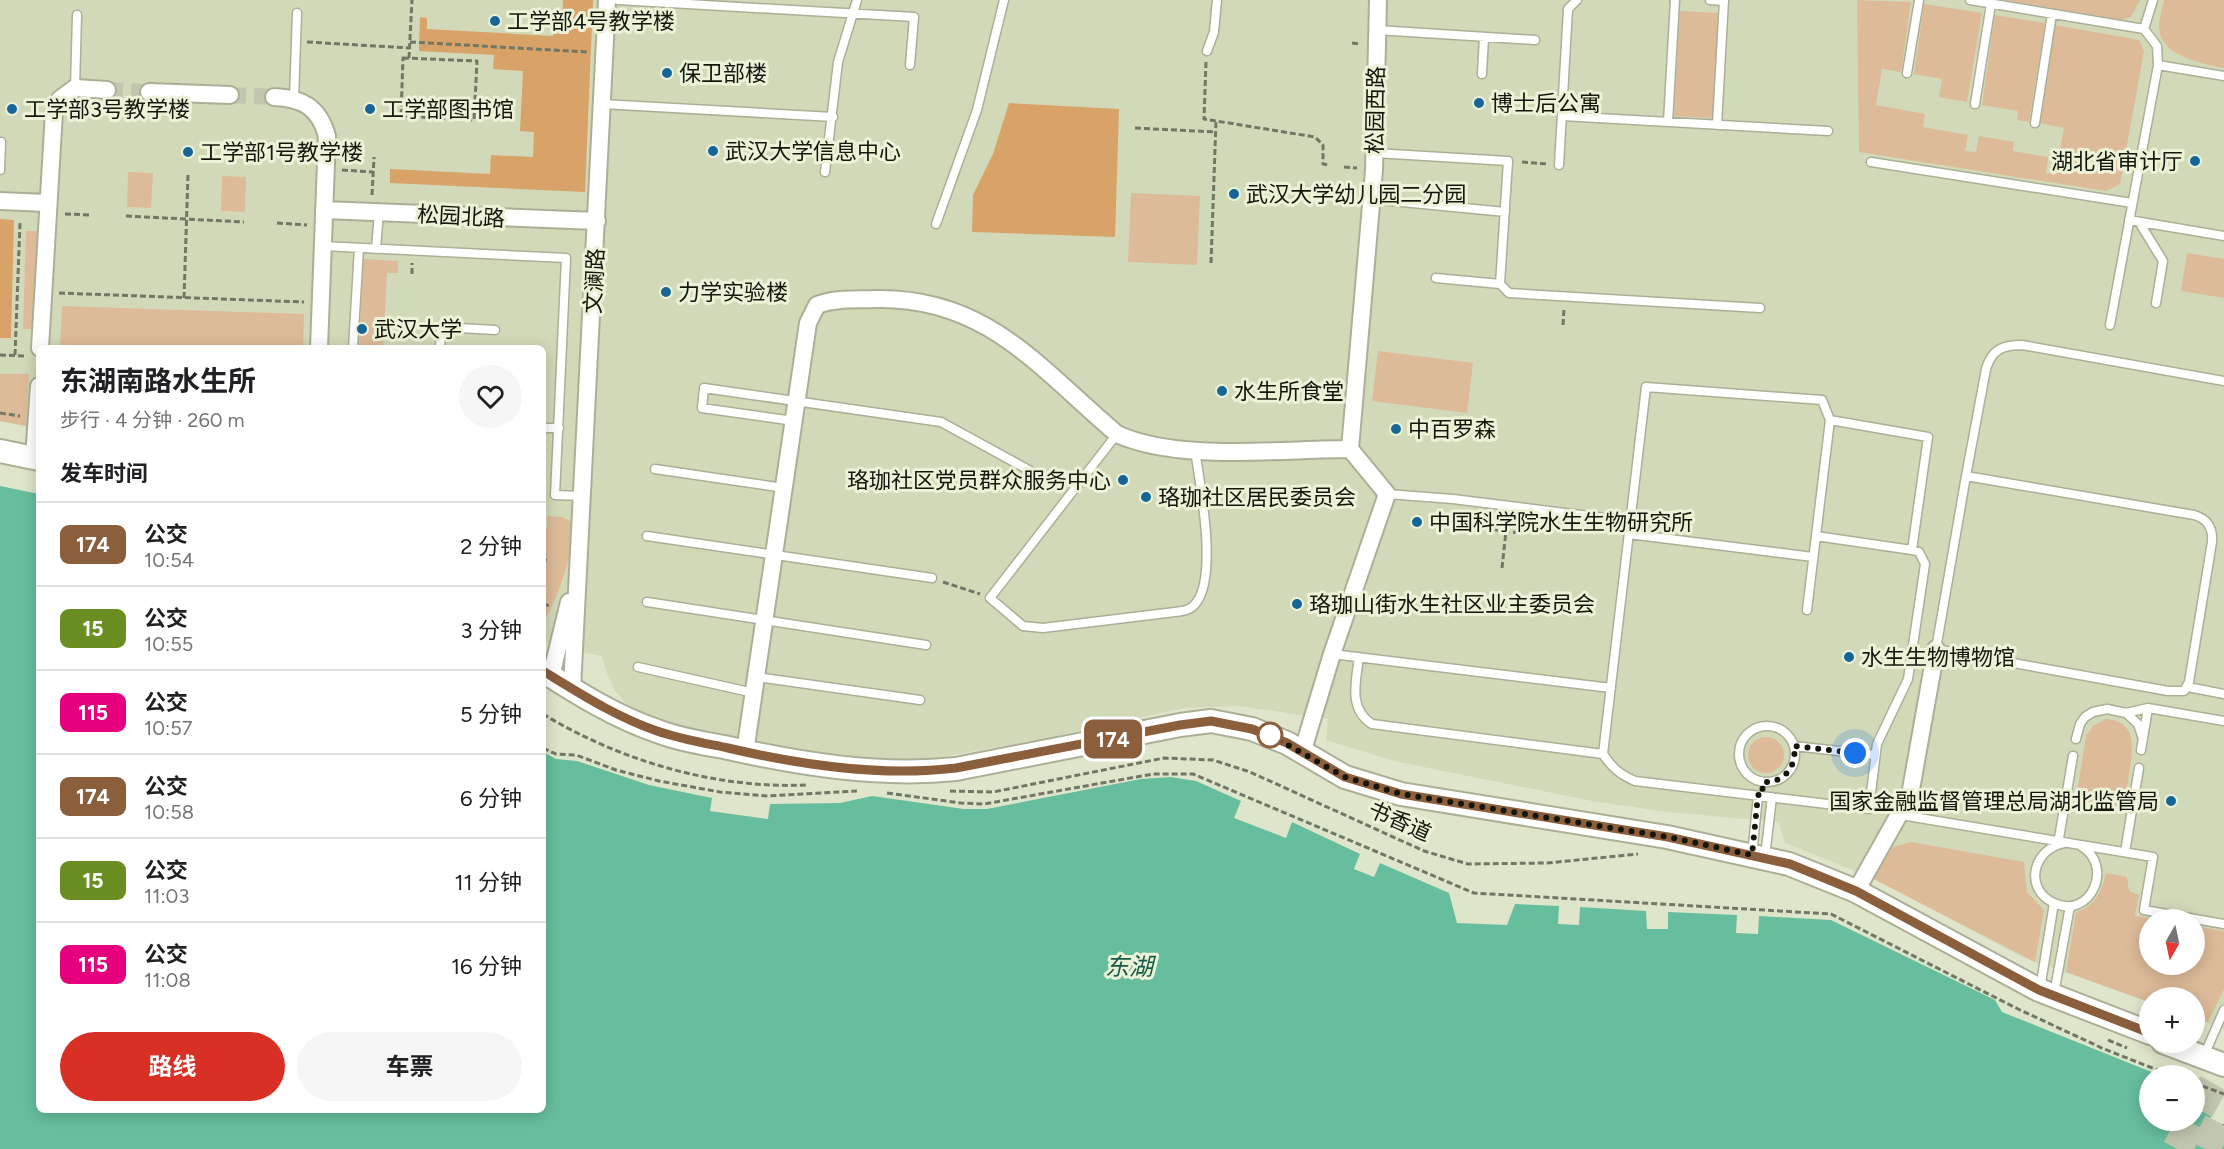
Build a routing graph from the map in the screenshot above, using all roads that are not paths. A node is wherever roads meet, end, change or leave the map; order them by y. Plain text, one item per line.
1 (607, 0) edge
2 (618, 0) edge
3 (857, 0) edge
4 (1004, 0) edge
5 (1217, 0) edge
6 (1378, 0) edge
7 (1577, 0) edge
8 (1675, 0) edge
9 (1710, 0) edge
10 (1919, 0) edge
11 (1970, 0) edge
12 (2153, 0) edge
13 (1724, 1) edge
14 (1991, 4) junction
15 (854, 12) junction
16 (297, 13) dead end
17 (2052, 14) junction
18 (77, 15) dead end
19 (2144, 29) junction
20 (1377, 30) junction
21 (1484, 37) junction
22 (1535, 40) dead end
23 (1207, 51) road end
24 (910, 65) dead end
25 (2158, 65) junction
26 (1907, 73) dead end
27 (1482, 74) dead end
28 (2224, 76) edge
29 (75, 88) junction
30 (107, 90) tunnel mouth
31 (149, 92) tunnel mouth
32 (230, 95) tunnel mouth
33 (274, 97) tunnel mouth
34 (294, 98) junction
35 (602, 104) junction
36 (1975, 104) dead end
37 (1562, 116) junction
38 (833, 117) junction
39 (1668, 122) junction
40 (2035, 123) dead end
41 (1717, 125) junction
42 (1828, 131) dead end
43 (1, 142) edge
44 (1375, 153) junction
45 (1871, 162) dead end
46 (1559, 165) road end
47 (0, 170) edge
48 (825, 172) dead end
49 (1371, 199) junction
50 (0, 201) edge
51 (2132, 203) junction
52 (53, 208) junction
53 (375, 212) junction
54 (1504, 212) junction
55 (324, 217) junction
56 (2129, 220) junction
57 (597, 221) junction
58 (2139, 222) junction
59 (936, 224) dead end
60 (2224, 236) edge
61 (323, 246) junction
62 (358, 248) junction
63 (376, 249) junction
64 (1436, 278) dead end
65 (1500, 284) junction
66 (2156, 303) dead end
67 (1760, 308) dead end
68 (2110, 325) dead end
69 (495, 330) dead end
70 (37, 345) edge
71 (319, 345) edge
72 (353, 345) edge
73 (440, 345) edge
74 (2224, 381) edge
75 (797, 401) junction
76 (1830, 420) junction
77 (794, 421) junction
78 (546, 428) edge
79 (559, 428) junction
80 (1117, 434) junction
81 (1350, 449) junction
82 (1195, 450) junction
83 (0, 451) edge
84 (36, 458) edge
85 (655, 470) dead end
86 (1966, 476) junction
87 (1047, 480) dead end
88 (784, 488) junction
89 (1387, 494) junction
90 (582, 496) junction
91 (1629, 521) junction
92 (1629, 534) junction
93 (647, 536) dead end
94 (1816, 536) junction
95 (1912, 550) junction
96 (775, 555) junction
97 (1813, 557) junction
98 (578, 563) junction
99 (932, 578) road end
100 (647, 602) dead end
101 (1807, 610) dead end
102 (765, 620) junction
103 (926, 645) dead end
104 (1936, 649) junction
105 (1332, 654) junction
106 (1359, 657) junction
107 (638, 667) dead end
108 (547, 674) edge
109 (755, 685) junction
110 (2188, 687) junction
111 (1611, 688) junction
112 (572, 689) junction
113 (2224, 694) edge
114 (920, 700) dead end
115 (2148, 708) junction
116 (2126, 713) junction
117 (2224, 721) edge
118 (2076, 739) dead end
119 (1794, 746) junction
120 (745, 752) junction
121 (1302, 753) junction
122 (1603, 754) junction
123 (1875, 755) junction
124 (2073, 756) dead end
125 (2139, 768) dead end
126 (1763, 782) junction
127 (1760, 796) junction
128 (1772, 797) junction
129 (1901, 814) junction
130 (2061, 842) junction
131 (2077, 844) junction
132 (2125, 852) junction
133 (1759, 856) junction
134 (1856, 891) junction
135 (2054, 903) junction
136 (2070, 906) junction
137 (2224, 924) edge
138 (2046, 993) junction
139 (2224, 1010) edge
140 (2139, 1031) edge
141 (2192, 1053) edge
142 (2215, 1053) edge
143 (2224, 1065) edge

1 - 35 street, 文澜路
2 - 15 lane
3 - 15 lane
4 - 59 lane
5 - 23 lane
6 - 20 street, 松园西路
7 - 37 lane
8 - 39 lane
9 - 13 lane
10 - 26 lane
11 - 14 lane
12 - 19 lane
13 - 41 lane
14 - 17 lane
14 - 36 lane
15 - 24 lane
15 - 38 lane
16 - 34 lane
17 - 19 lane
17 - 40 lane
18 - 29 lane
19 - 25 lane
20 - 21 lane
20 - 44 street, 松园西路
21 - 22 lane
21 - 27 lane
25 - 28 lane
25 - 51 lane
29 - 30 street
29 - 52 street
31 - 32 street
33 - 34 street
34 - 55 street
35 - 38 lane
35 - 57 street, 文澜路
37 - 39 lane
37 - 46 lane
38 - 48 lane
39 - 41 lane
41 - 42 lane
43 - 47 lane
44 - 49 street, 松园西路
44 - 54 lane
45 - 51 lane
49 - 54 lane
49 - 81 street, 松园西路
50 - 52 street
51 - 56 lane
52 - 70 street
53 - 55 street, 松园北路
53 - 57 street, 松园北路
53 - 63 lane
54 - 65 lane
55 - 61 street
56 - 58 lane
56 - 68 lane
57 - 90 street, 文澜路
58 - 60 lane
58 - 66 lane
61 - 62 lane
61 - 71 street
62 - 63 lane
62 - 72 lane
63 - 79 lane
64 - 65 lane
65 - 67 lane
69 - 73 lane
74 - 86 lane
75 - 77 street
75 - 77 lane
75 - 80 street
75 - 87 lane
76 - 91 lane
76 - 94 lane
76 - 95 lane
77 - 88 street
78 - 79 lane
79 - 90 lane
80 - 82 street
80 - 82 lane
81 - 82 street
81 - 89 street
83 - 84 street
85 - 88 lane
86 - 104 lane
86 - 110 lane
88 - 96 street
89 - 91 lane
89 - 105 street
90 - 98 street, 文澜路
91 - 92 lane
92 - 97 lane
92 - 111 lane
93 - 96 lane
94 - 95 lane
94 - 97 lane
95 - 123 lane
96 - 99 lane
96 - 102 street
97 - 101 lane
98 - 108 street, 文澜路
98 - 112 street, 文澜路
100 - 102 lane
102 - 103 lane
102 - 109 street
104 - 110 lane
104 - 129 street
105 - 106 lane
105 - 121 street
106 - 111 lane
106 - 122 lane
107 - 109 lane
108 - 112 street
109 - 114 lane
109 - 120 street
110 - 113 lane
111 - 122 lane
112 - 120 street
115 - 116 lane
115 - 116 lane
115 - 117 lane
116 - 118 lane
119 - 123 lane
119 - 126 lane
119 - 126 lane
120 - 121 street
121 - 133 street
122 - 127 lane
123 - 128 lane
124 - 130 lane
125 - 132 lane
126 - 127 lane
127 - 128 lane
127 - 133 lane
128 - 133 lane
129 - 130 lane
129 - 134 street
130 - 131 lane
130 - 135 lane
131 - 132 lane
131 - 136 lane
132 - 137 lane
133 - 134 street
134 - 138 street
135 - 136 lane
135 - 138 lane
136 - 138 lane
138 - 140 street
139 - 142 lane
141 - 143 street

